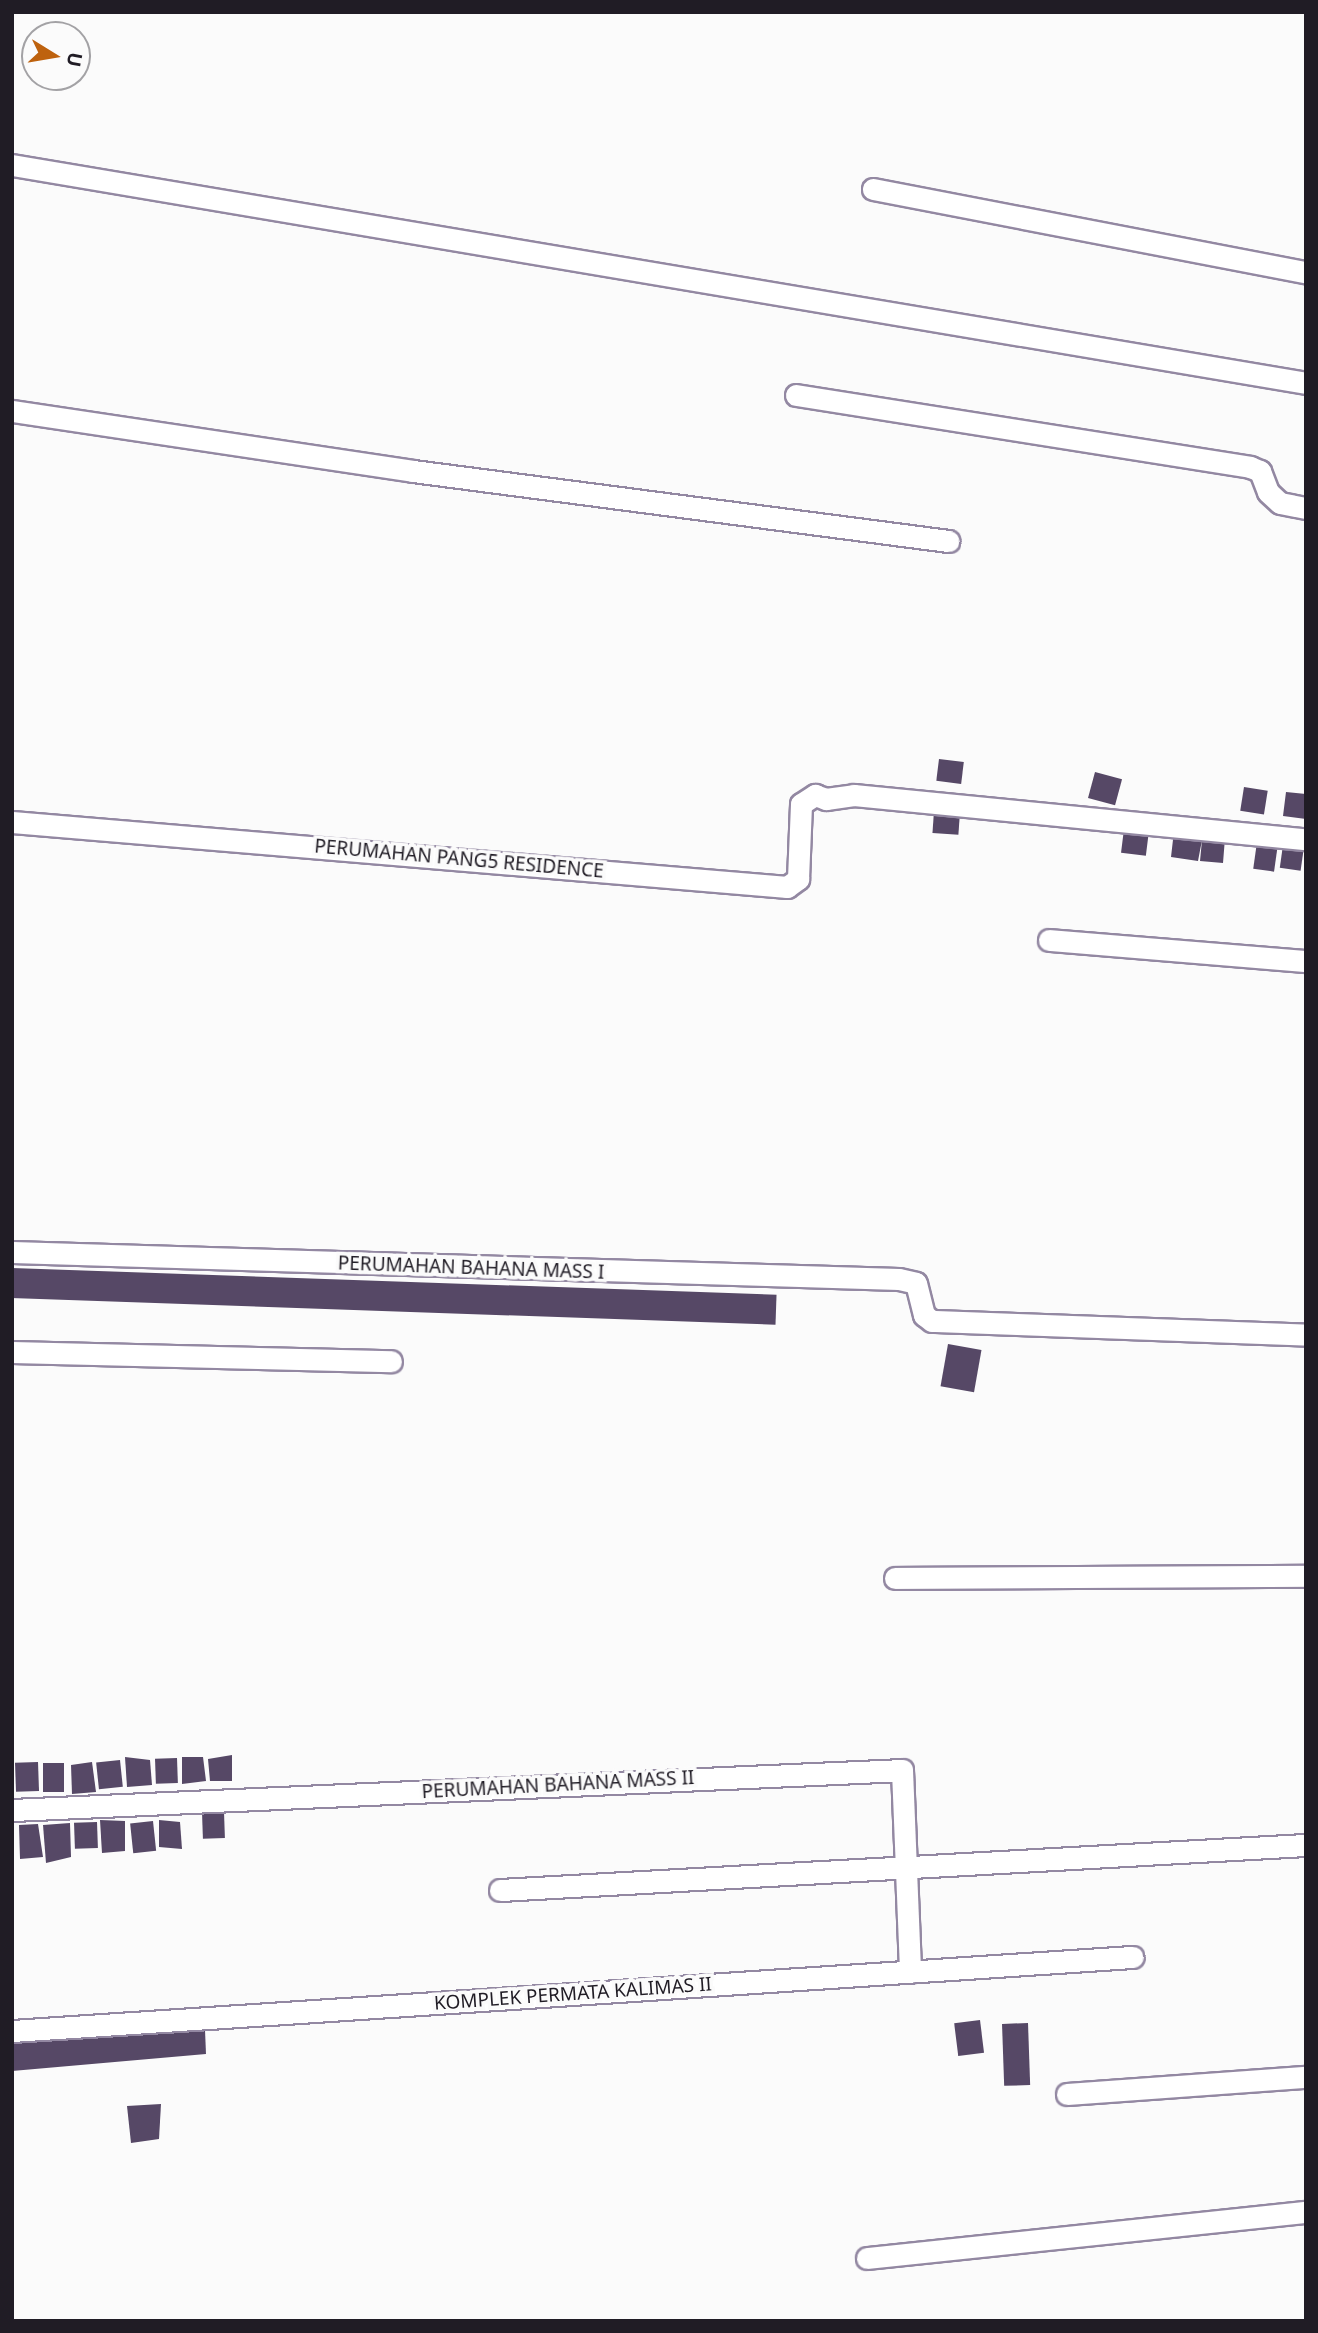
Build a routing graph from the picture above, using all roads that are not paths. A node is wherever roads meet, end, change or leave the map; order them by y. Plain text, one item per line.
1 (12, 165) edge
2 (873, 189) dead end
3 (1306, 272) edge
4 (1306, 383) edge
5 (796, 395) dead end
6 (12, 411) edge
7 (1306, 509) edge
8 (948, 541) dead end
9 (12, 822) edge
10 (1306, 839) edge
11 (1049, 940) dead end
12 (1306, 961) edge
13 (12, 1252) edge
14 (1306, 1335) edge
15 (12, 1352) edge
16 (391, 1361) dead end
17 (1306, 1576) edge
18 (895, 1578) dead end
19 (12, 1810) edge
20 (1306, 1845) edge
21 (906, 1867) junction
22 (500, 1890) dead end
23 (1133, 1957) dead end
24 (911, 1972) junction
25 (12, 2031) edge
26 (1306, 2077) edge
27 (1067, 2094) dead end
28 (1306, 2213) edge
29 (867, 2258) dead end

1 - 4 street
2 - 3 street
5 - 7 street
6 - 8 street
9 - 10 street, PERUMAHAN PANG5 RESIDENCE
11 - 12 street
13 - 14 street, PERUMAHAN BAHANA MASS I
15 - 16 street
17 - 18 street
19 - 21 street, PERUMAHAN BAHANA MASS II
20 - 21 street
21 - 22 street
21 - 24 street, PERUMAHAN BAHANA MASS II
23 - 24 street, KOMPLEK PERMATA KALIMAS II
24 - 25 street, KOMPLEK PERMATA KALIMAS II
26 - 27 street
28 - 29 street

